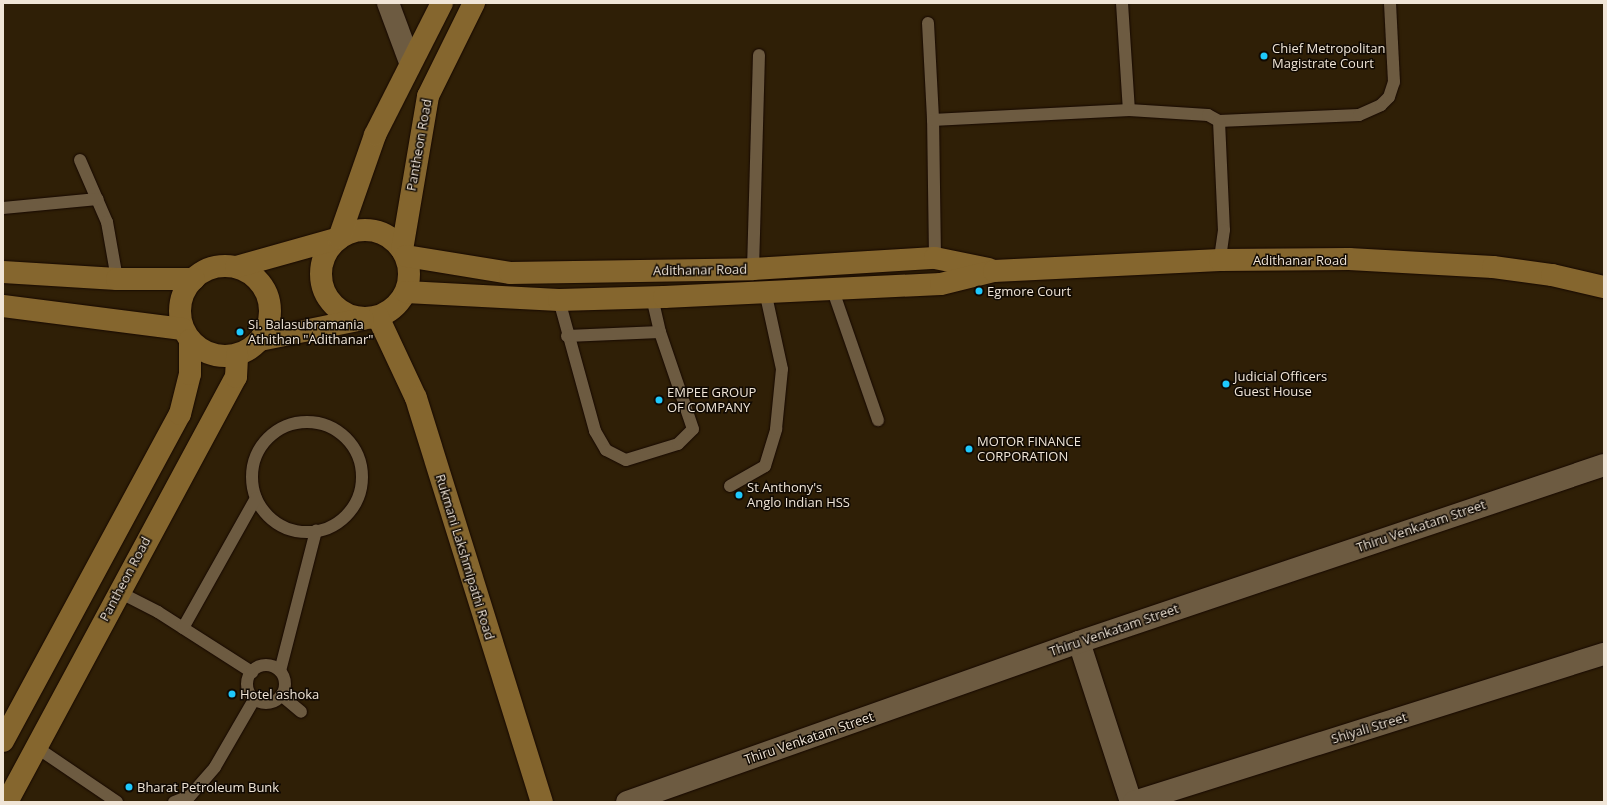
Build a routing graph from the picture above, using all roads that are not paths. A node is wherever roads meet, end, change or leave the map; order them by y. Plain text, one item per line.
1 (388, 3) edge
2 (442, 3) edge
3 (474, 3) edge
4 (1122, 3) edge
5 (1390, 3) edge
6 (928, 22) dead end
7 (758, 55) dead end
8 (410, 62) junction
9 (1129, 110) junction
10 (932, 120) junction
11 (1219, 121) junction
12 (80, 160) dead end
13 (98, 199) junction
14 (3, 208) edge
15 (340, 238) junction
16 (404, 253) junction
17 (935, 258) junction
18 (1220, 260) junction
19 (236, 267) junction
20 (753, 269) junction
21 (994, 270) junction
22 (3, 272) edge
23 (118, 279) junction
24 (194, 279) junction
25 (1604, 287) edge
26 (832, 288) junction
27 (765, 291) junction
28 (406, 292) junction
29 (652, 297) junction
30 (559, 300) junction
31 (3, 306) edge
32 (374, 317) junction
33 (660, 332) junction
34 (187, 334) junction
35 (567, 336) junction
36 (260, 340) junction
37 (237, 355) junction
38 (878, 420) dead end
39 (1604, 465) edge
40 (730, 486) dead end
41 (256, 498) junction
42 (316, 531) junction
43 (118, 591) junction
44 (183, 628) junction
45 (1079, 642) junction
46 (1604, 654) edge
47 (280, 671) junction
48 (252, 672) junction
49 (281, 695) junction
50 (255, 698) junction
51 (300, 712) dead end
52 (3, 741) edge
53 (36, 747) junction
54 (7, 802) edge
55 (117, 802) edge
56 (174, 802) edge
57 (542, 802) edge
58 (627, 802) edge
59 (1131, 802) edge
60 (1134, 802) edge

1 - 8 street
2 - 8 main road
3 - 16 main road, Pantheon Road
4 - 9 lane
5 - 11 lane
6 - 10 lane
7 - 20 lane
8 - 15 main road
9 - 10 lane
9 - 11 lane
10 - 17 lane
11 - 18 lane
12 - 13 lane
13 - 14 lane
13 - 23 lane
15 - 16 main road
15 - 19 main road
15 - 32 main road
16 - 20 main road, Adithanar Road
16 - 28 main road
17 - 20 main road, Adithanar Road
17 - 21 main road, Adithanar Road
18 - 21 main road, Adithanar Road
18 - 25 main road, Adithanar Road
19 - 24 main road
19 - 36 main road
21 - 26 main road, Adithanar Road
22 - 23 main road
23 - 24 main road
24 - 34 main road
26 - 27 main road, Adithanar Road
26 - 38 lane
27 - 29 main road, Adithanar Road
27 - 40 lane
28 - 30 main road, Adithanar Road
28 - 32 main road
29 - 30 main road, Adithanar Road
29 - 33 lane
30 - 35 lane
31 - 34 main road
32 - 36 main road
32 - 57 main road, Rukmani Lakshmipathi Road
33 - 35 lane
33 - 35 lane
34 - 37 main road
34 - 52 main road
36 - 37 main road
37 - 43 main road, Pantheon Road
39 - 45 street, Thiru Venkatam Street
41 - 42 lane
41 - 42 lane
41 - 44 lane
42 - 47 lane
43 - 44 lane
43 - 53 main road, Pantheon Road
44 - 48 lane
45 - 58 street, Thiru Venkatam Street
45 - 59 street
46 - 60 street, Shiyali Street
47 - 48 lane
47 - 49 lane
48 - 50 lane
49 - 50 lane
49 - 51 lane
50 - 56 lane
53 - 54 main road, Pantheon Road
53 - 55 lane

